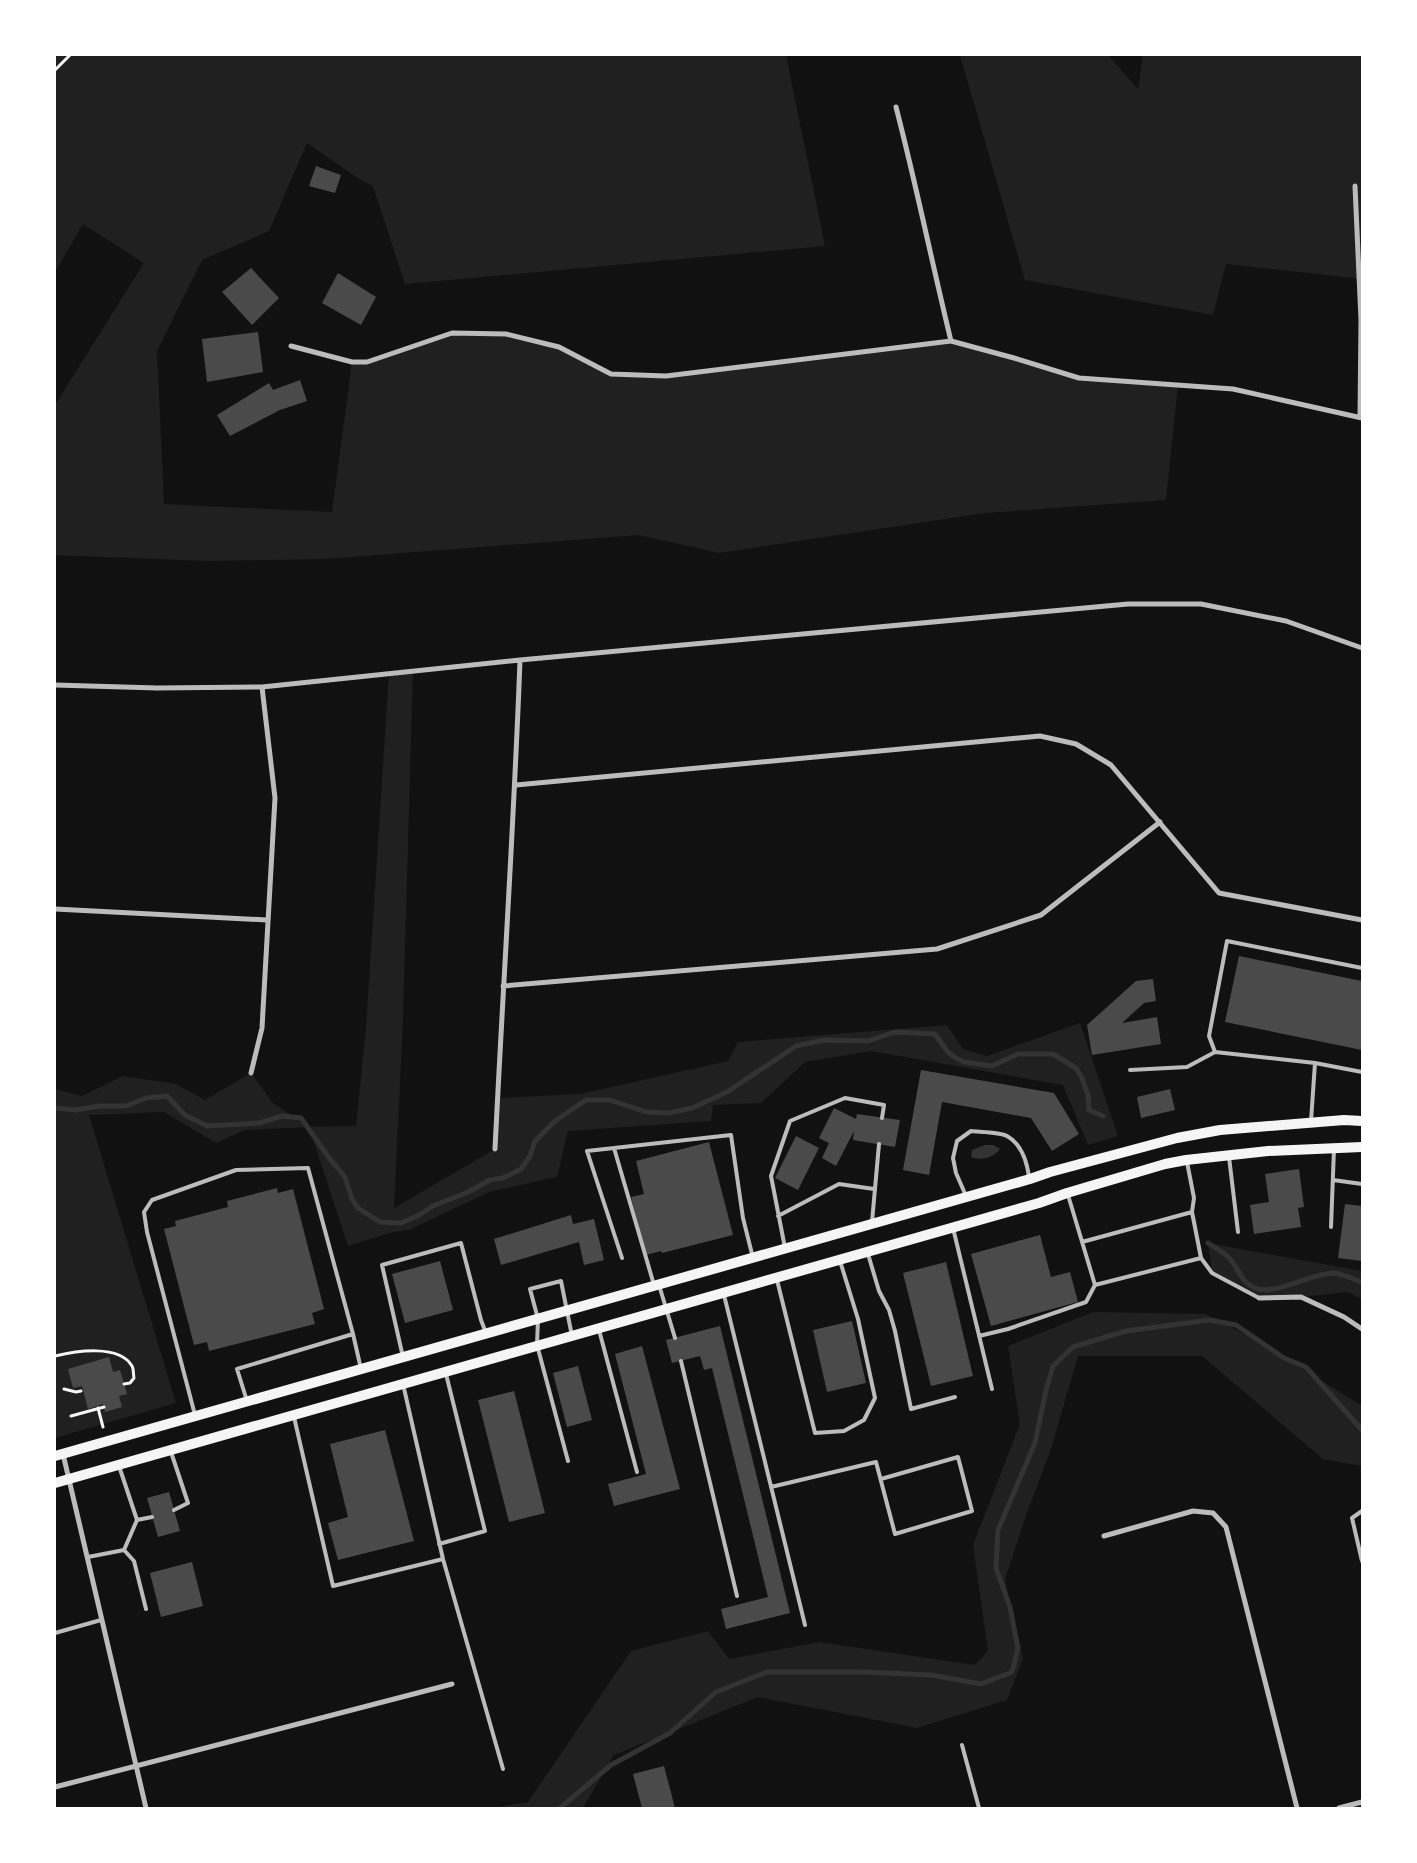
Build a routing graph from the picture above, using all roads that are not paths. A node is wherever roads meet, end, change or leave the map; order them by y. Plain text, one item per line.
1 (896, 106) dead end
2 (1355, 186) dead end
3 (951, 341) junction
4 (291, 346) dead end
5 (1361, 417) edge
6 (1362, 648) edge
7 (520, 660) junction
8 (55, 685) edge
9 (262, 687) junction
10 (516, 785) junction
11 (1160, 822) junction
12 (55, 909) edge
13 (267, 920) junction
14 (1362, 920) edge
15 (1362, 968) edge
16 (503, 986) junction
17 (1215, 1052) junction
18 (1315, 1063) junction
19 (1130, 1070) dead end
20 (1362, 1072) edge
21 (251, 1073) dead end
22 (882, 1118) dead end
23 (1362, 1121) edge
24 (1311, 1123) junction
25 (880, 1144) dead end
26 (1334, 1147) junction
27 (1362, 1147) edge
28 (614, 1148) junction
29 (496, 1149) dead end
30 (1229, 1155) junction
31 (1186, 1160) junction
32 (1030, 1179) junction
33 (1333, 1180) junction
34 (1362, 1184) edge
35 (874, 1189) junction
36 (1067, 1193) junction
37 (966, 1197) junction
38 (1192, 1212) junction
39 (778, 1216) junction
40 (872, 1224) junction
41 (1331, 1227) dead end
42 (953, 1228) junction
43 (1238, 1232) dead end
44 (1082, 1242) junction
45 (785, 1248) junction
46 (868, 1252) junction
47 (622, 1258) dead end
48 (753, 1258) junction
49 (1201, 1258) junction
50 (840, 1260) junction
51 (776, 1278) junction
52 (657, 1285) junction
53 (1094, 1286) junction
54 (723, 1293) junction
55 (1259, 1298) joint
56 (666, 1309) junction
57 (567, 1310) junction
58 (538, 1319) junction
59 (599, 1328) junction
60 (1362, 1329) edge
61 (486, 1333) junction
62 (353, 1334) junction
63 (572, 1336) junction
64 (979, 1336) junction
65 (675, 1338) dead end
66 (537, 1346) junction
67 (403, 1357) junction
68 (681, 1361) dead end
69 (362, 1369) junction
70 (445, 1372) junction
71 (403, 1384) junction
72 (992, 1389) dead end
73 (955, 1397) dead end
74 (247, 1401) junction
75 (294, 1414) junction
76 (195, 1416) junction
77 (170, 1450) junction
78 (59, 1455) edge
79 (568, 1461) dead end
80 (119, 1464) junction
81 (637, 1472) dead end
82 (69, 1479) junction
83 (881, 1479) junction
84 (55, 1483) edge
85 (771, 1487) junction
86 (174, 1510) dead end
87 (1362, 1511) edge
88 (152, 1517) dead end
89 (137, 1520) junction
90 (1104, 1536) dead end
91 (440, 1544) junction
92 (124, 1550) junction
93 (88, 1557) junction
94 (443, 1559) junction
95 (1362, 1561) edge
96 (738, 1596) dead end
97 (146, 1609) dead end
98 (101, 1620) junction
99 (804, 1625) dead end
100 (55, 1633) edge
101 (452, 1684) dead end
102 (962, 1745) dead end
103 (136, 1766) junction
104 (502, 1769) dead end
105 (55, 1787) edge
106 (1362, 1802) edge
107 (146, 1808) edge
108 (979, 1808) edge
109 (1297, 1808) edge
110 (1339, 1808) edge

1 - 3 street
2 - 5 street
3 - 4 street
3 - 5 street
6 - 7 street
7 - 9 street
7 - 10 street
8 - 9 street
9 - 13 street
10 - 11 street
10 - 16 street
11 - 14 street
11 - 16 street
12 - 13 street
13 - 21 street
15 - 17 lane
16 - 29 street
17 - 18 lane
17 - 19 lane
18 - 20 lane
18 - 24 lane
22 - 39 lane
23 - 24 main road
24 - 32 main road
25 - 35 lane
26 - 27 main road
26 - 30 main road
26 - 33 lane
28 - 47 lane
28 - 48 lane
28 - 52 lane
30 - 31 main road
30 - 43 lane
31 - 36 main road
31 - 38 lane
32 - 37 main road
32 - 37 lane
33 - 34 lane
33 - 41 lane
35 - 39 lane
35 - 40 lane
36 - 42 main road
36 - 44 lane
37 - 40 main road
38 - 44 lane
38 - 49 lane
39 - 45 lane
40 - 45 main road
42 - 46 main road
42 - 64 lane
44 - 53 lane
45 - 48 main road
46 - 50 main road
46 - 73 lane
48 - 52 main road
49 - 53 lane
49 - 55 lane
50 - 51 main road
50 - 51 lane
51 - 54 main road
52 - 56 lane
52 - 57 main road
53 - 64 lane
54 - 56 main road
54 - 85 lane
55 - 60 street
56 - 59 main road
56 - 65 lane
57 - 58 main road
57 - 58 lane
57 - 63 lane
58 - 61 main road
58 - 66 lane
59 - 63 main road
59 - 81 lane
61 - 67 main road
61 - 67 lane
62 - 69 lane
62 - 74 lane
62 - 76 lane
63 - 66 main road
64 - 72 lane
66 - 70 main road
66 - 79 lane
67 - 69 main road
68 - 96 lane
69 - 74 main road
70 - 71 main road
70 - 91 lane
71 - 75 main road
71 - 91 lane
74 - 76 main road
75 - 77 main road
75 - 94 lane
76 - 78 main road
77 - 80 main road
77 - 86 lane
78 - 82 street
80 - 82 main road
80 - 89 lane
82 - 84 main road
82 - 93 street
83 - 83 lane
83 - 85 lane
85 - 99 lane
87 - 95 lane
88 - 89 lane
89 - 92 lane
90 - 109 street
91 - 94 lane
92 - 93 lane
92 - 97 lane
93 - 98 street
94 - 104 lane
98 - 100 lane
98 - 103 street
101 - 103 street
102 - 108 lane
103 - 105 street
103 - 107 street
106 - 110 street

